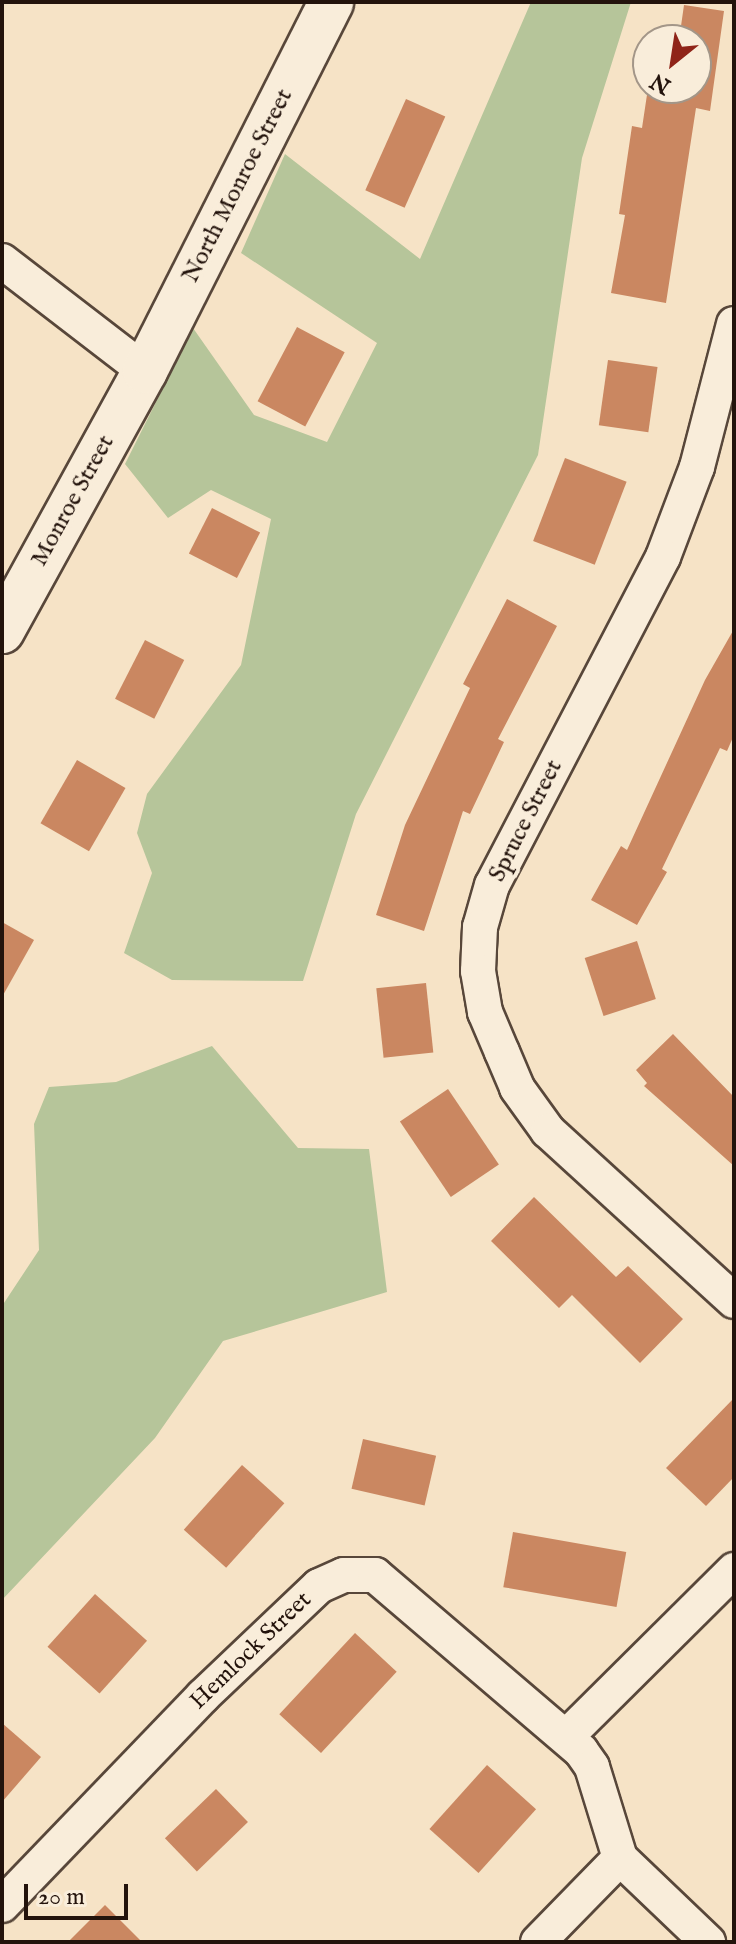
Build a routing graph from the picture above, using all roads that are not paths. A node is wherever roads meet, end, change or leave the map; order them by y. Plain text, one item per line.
1 (331, 2) edge
2 (2, 261) edge
3 (734, 324) edge
4 (145, 371) junction
5 (2, 631) edge
6 (734, 1301) edge
7 (734, 1570) edge
8 (566, 1737) junction
9 (620, 1858) junction
10 (2, 1905) edge
11 (538, 1942) edge
12 (708, 1942) edge

1 - 4 main road, North Monroe Street
2 - 4 street
3 - 6 street, Spruce Street
4 - 5 main road, Monroe Street
7 - 8 street
8 - 9 street, Hemlock Street
8 - 10 street, Hemlock Street
9 - 11 street
9 - 12 street

